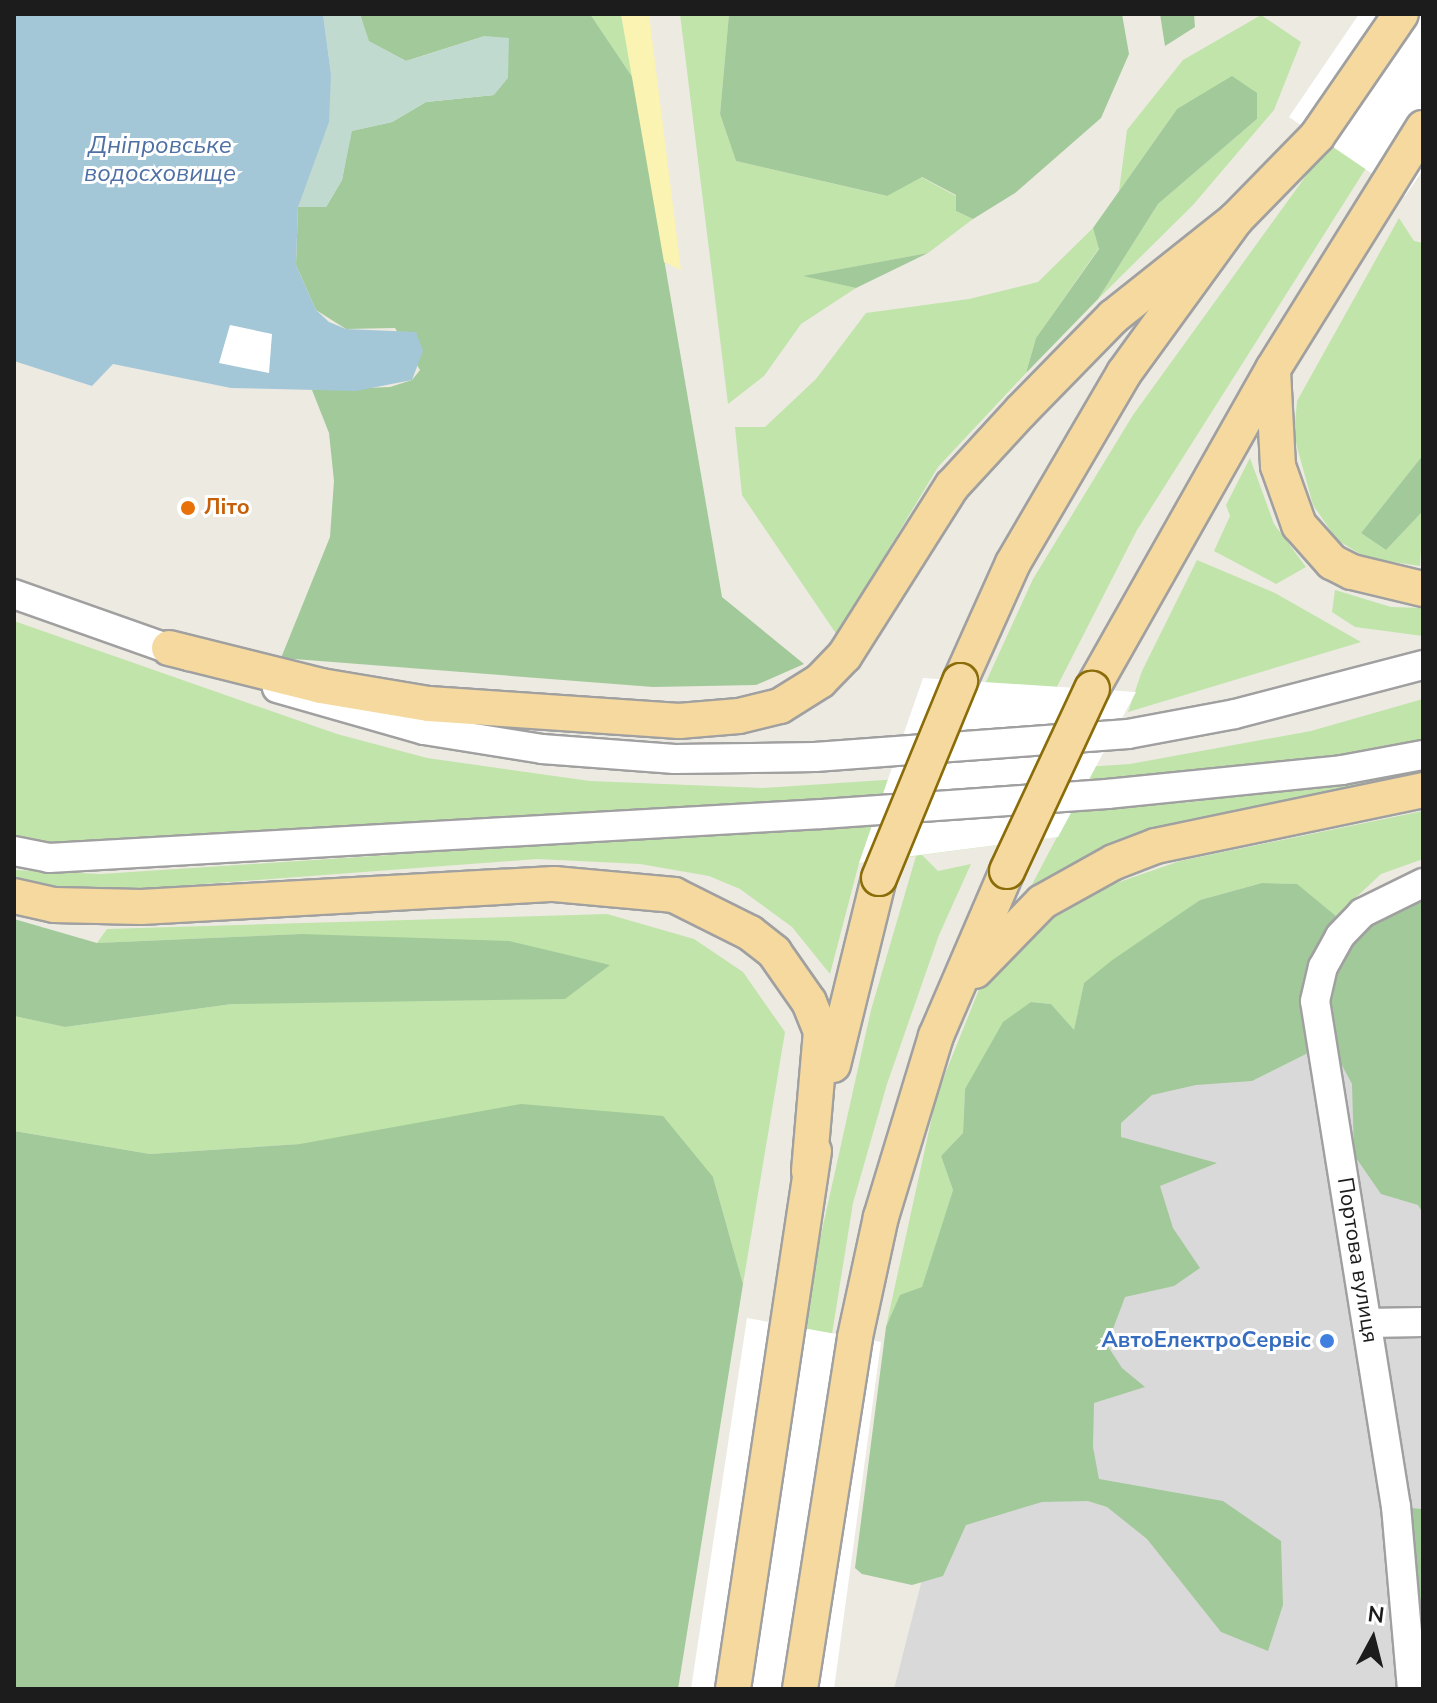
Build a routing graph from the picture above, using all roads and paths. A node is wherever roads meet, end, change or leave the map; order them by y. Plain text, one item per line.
1 (1401, 14) edge
2 (1423, 128) edge
3 (1236, 219) junction
4 (1273, 369) junction
5 (1423, 589) edge
6 (14, 594) edge
7 (169, 648) junction
8 (1423, 665) edge
9 (1423, 755) edge
10 (1423, 790) edge
11 (14, 851) edge
12 (1423, 883) edge
13 (14, 896) edge
14 (936, 1036) junction
15 (809, 1171) junction
16 (1423, 1322) edge
17 (1367, 1323) junction
18 (733, 1689) edge
19 (800, 1689) edge
20 (1412, 1689) edge

1 - 3 main road
2 - 4 main road
3 - 7 main road
3 - 15 main road, bridge
4 - 5 main road
4 - 14 main road, bridge
6 - 7 street
7 - 8 street
9 - 11 street
10 - 14 main road
12 - 17 street, Портова вулиця
13 - 15 main road
14 - 19 main road
15 - 18 main road
16 - 17 street
17 - 20 street, Портова вулиця

